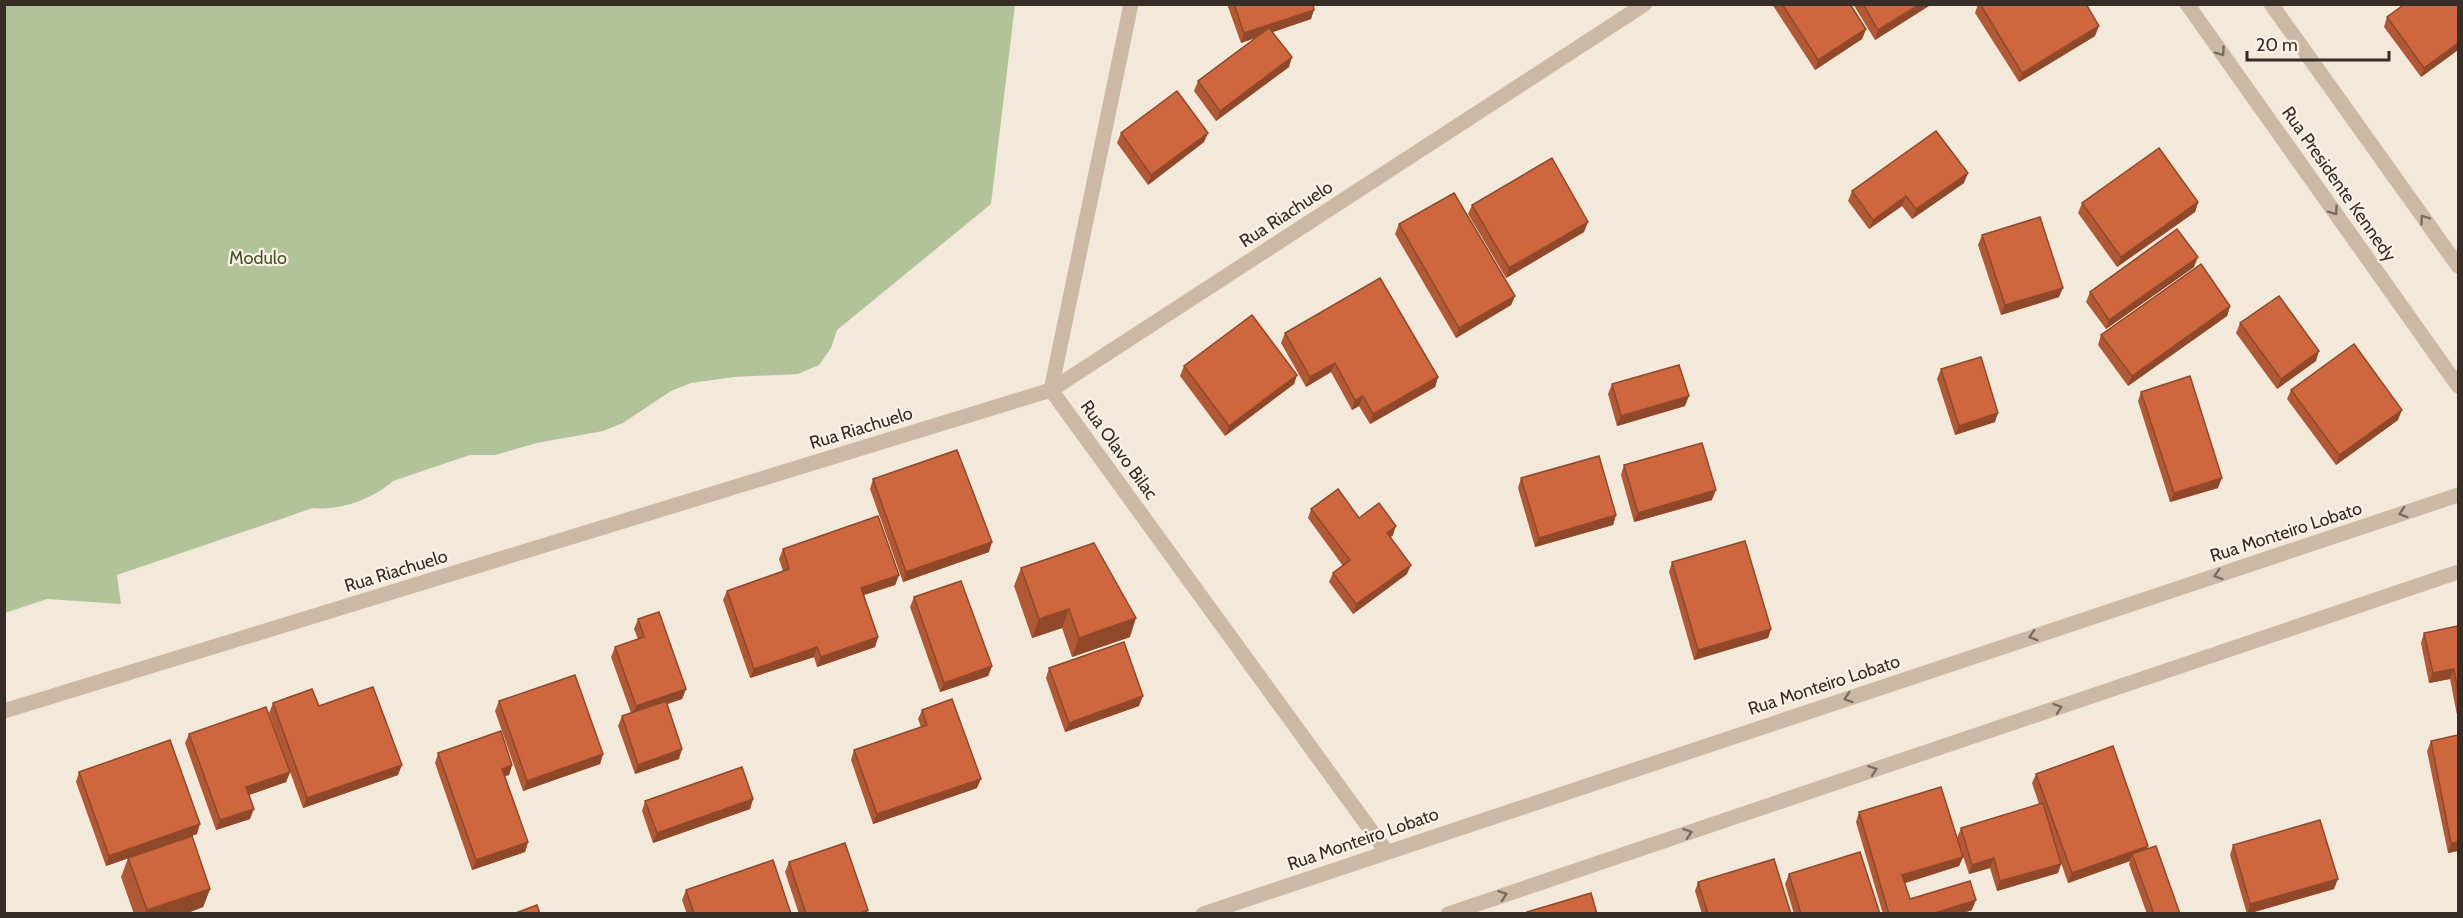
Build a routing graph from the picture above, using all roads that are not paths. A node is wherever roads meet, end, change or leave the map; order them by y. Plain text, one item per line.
1 (1131, 4) edge
2 (1645, 4) edge
3 (2187, 4) edge
4 (2271, 4) edge
5 (2458, 266) edge
6 (2458, 386) edge
7 (1051, 390) junction
8 (2458, 495) edge
9 (2458, 572) edge
10 (4, 711) edge
11 (1386, 851) junction
12 (1471, 910) edge
13 (1203, 914) edge
14 (1448, 914) edge

1 - 7 street
2 - 7 street, Rua Riachuelo
3 -> 6 street, Rua Presidente Kennedy
5 -> 4 street
7 - 10 street, Rua Riachuelo
7 - 11 street, Rua Olavo Bilac
8 -> 11 street, Rua Monteiro Lobato
12 -> 9 street
11 - 13 street, Rua Monteiro Lobato
12 - 14 street

